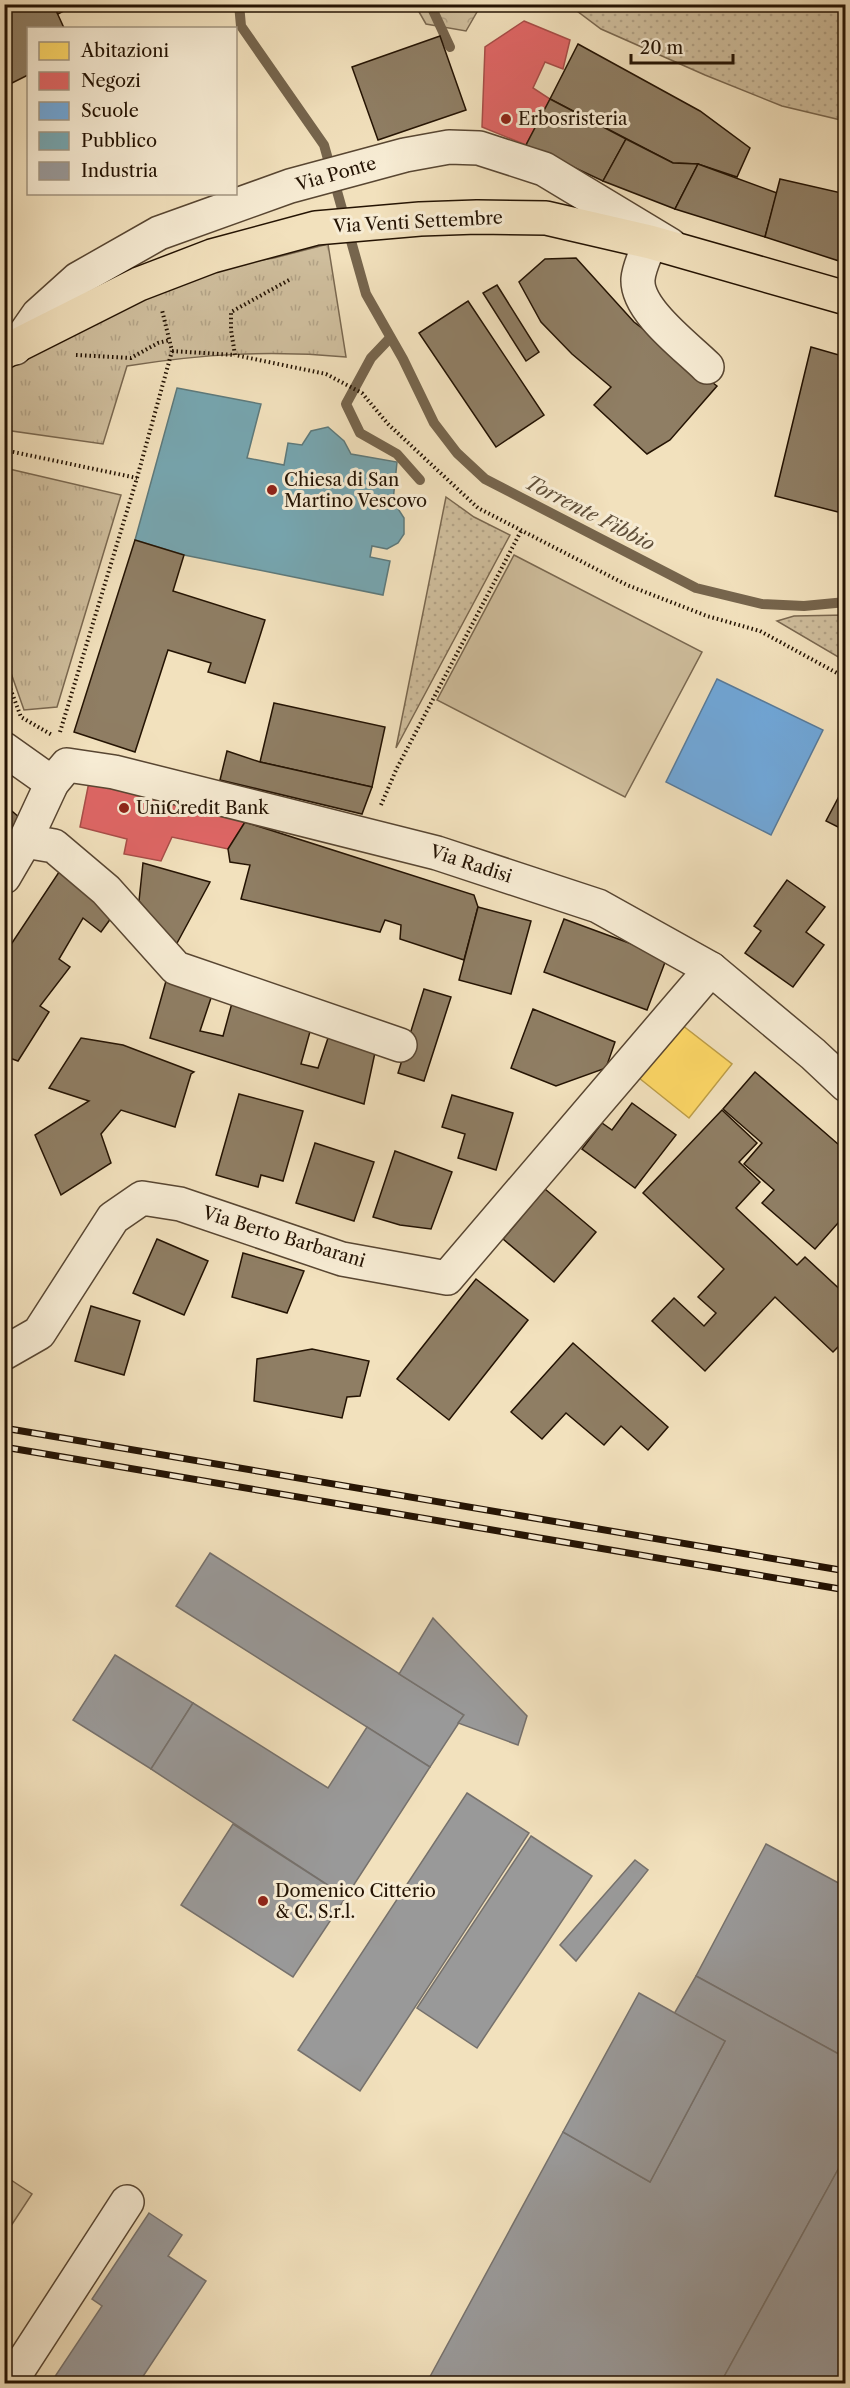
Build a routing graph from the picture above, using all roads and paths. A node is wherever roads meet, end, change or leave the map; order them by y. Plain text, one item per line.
1 (664, 246) junction
2 (289, 280) dead end
3 (846, 298) edge
4 (160, 304) dead end
5 (170, 340) junction
6 (10, 350) edge
7 (172, 351) junction
8 (72, 355) dead end
9 (236, 355) junction
10 (707, 367) dead end
11 (4, 450) edge
12 (137, 478) junction
13 (521, 531) junction
14 (4, 672) edge
15 (846, 678) edge
16 (4, 749) edge
17 (52, 783) junction
18 (380, 807) dead end
19 (25, 841) junction
20 (4, 877) edge
21 (711, 969) junction
22 (400, 1045) dead end
23 (846, 1085) edge
24 (4, 1353) edge
25 (128, 2202) dead end
26 (9, 2384) edge

1 - 3 main road, Via Venti Settembre
1 - 6 main road, Via Venti Settembre
1 - 6 street, Via Ponte
1 - 10 street
2 - 9 path
4 - 5 path
5 - 7 path
5 - 8 path
7 - 9 path
7 - 12 path
9 - 13 path
11 - 12 path
12 - 14 path
13 - 15 path
13 - 18 path
16 - 17 street
17 - 19 street
17 - 21 street, Via Radisi
19 - 20 street
19 - 22 street
21 - 23 street, Via Radisi
21 - 24 street, Via Berto Barbarani
25 - 26 street

